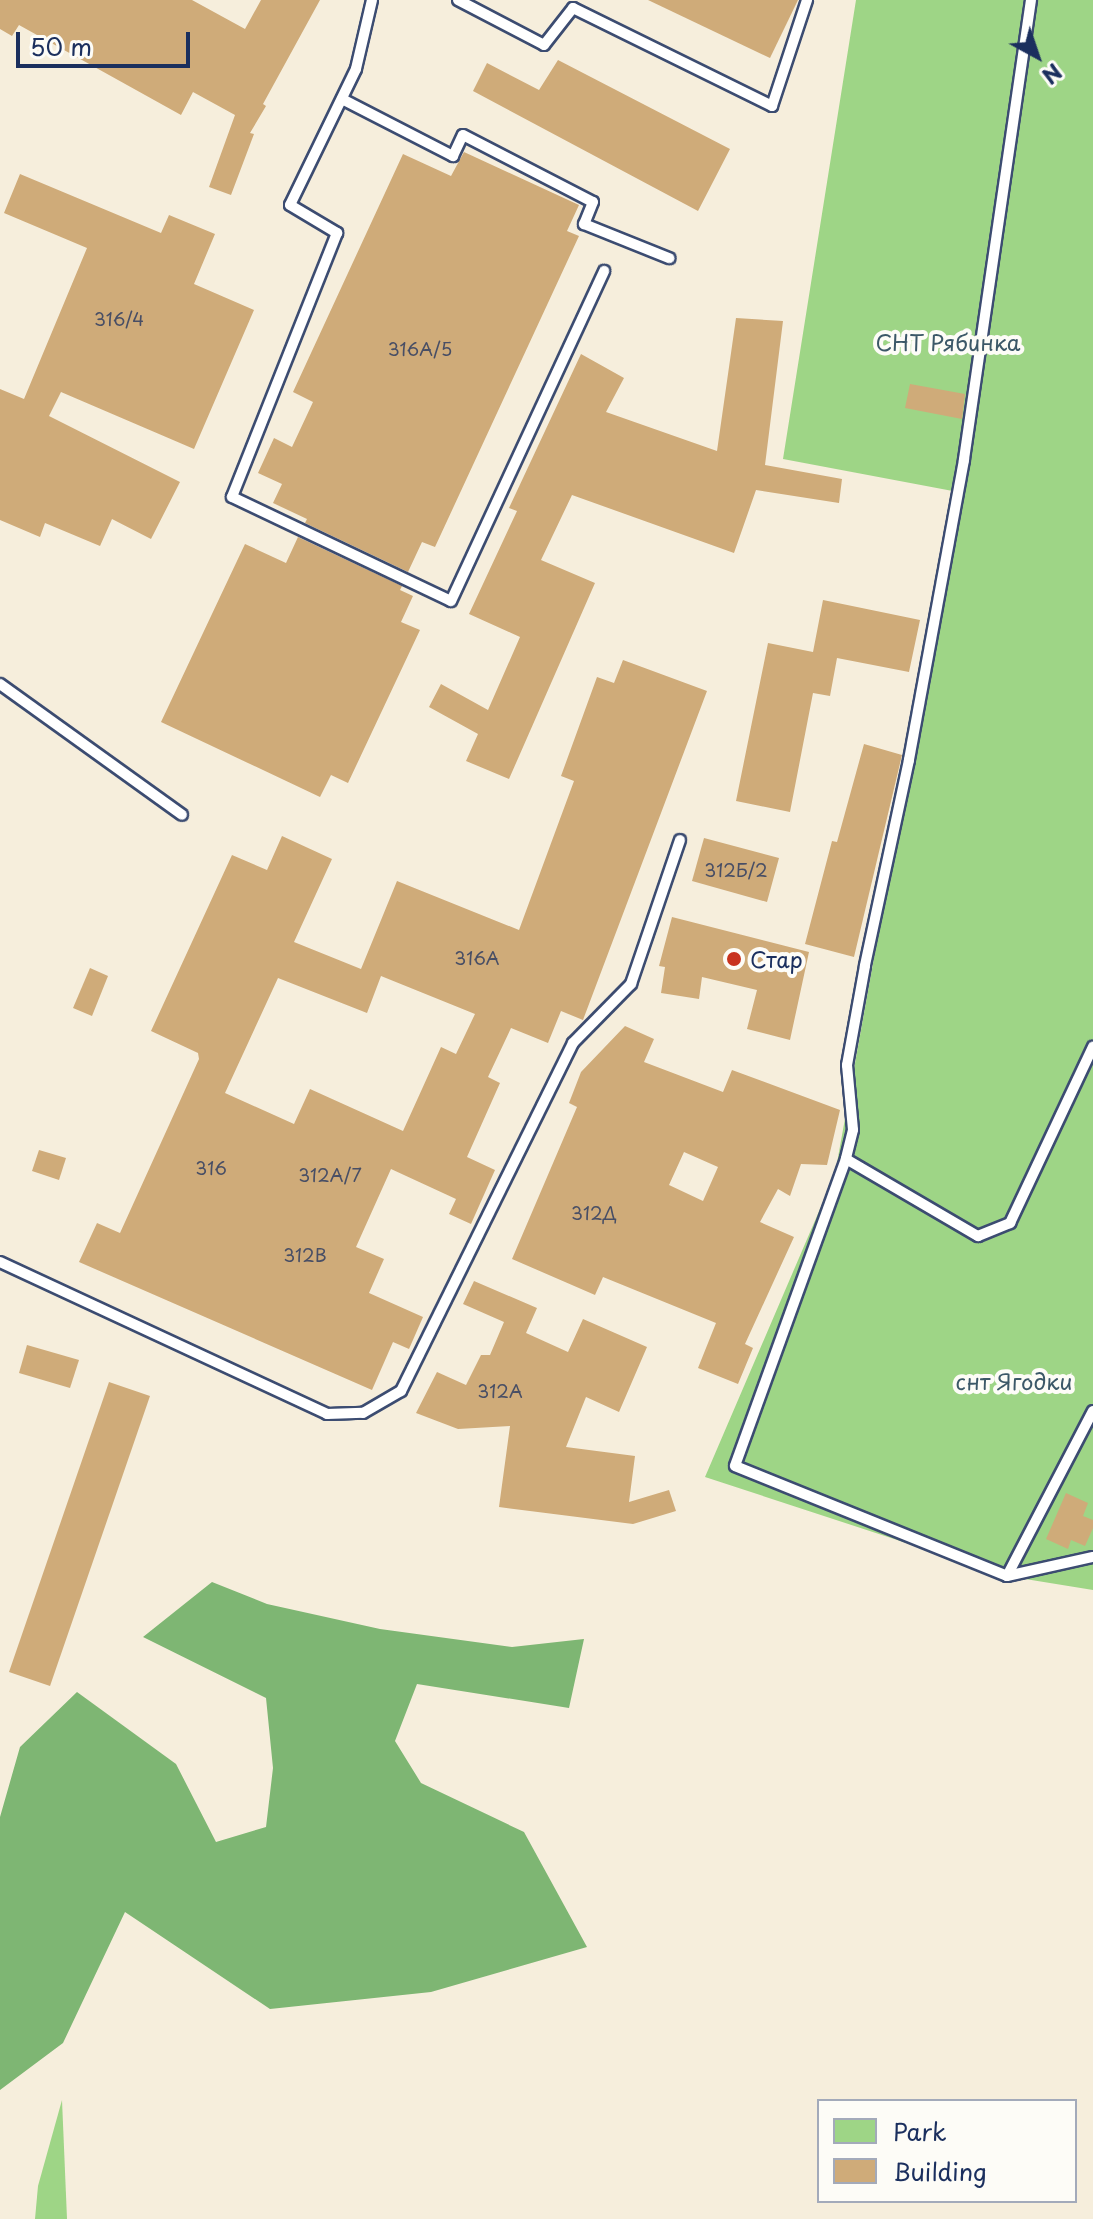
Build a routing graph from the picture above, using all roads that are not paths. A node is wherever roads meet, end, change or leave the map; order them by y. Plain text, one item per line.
1 (372, 0) edge
2 (458, 0) edge
3 (807, 0) edge
4 (1031, 0) edge
5 (342, 99) junction
6 (669, 258) dead end
7 (604, 271) dead end
8 (0, 684) edge
9 (182, 815) dead end
10 (680, 840) dead end
11 (1093, 1047) edge
12 (846, 1159) junction
13 (0, 1262) edge
14 (1093, 1411) edge
15 (1093, 1557) edge
16 (1007, 1576) junction

1 - 5 lane
2 - 3 lane
4 - 12 lane
5 - 6 lane
5 - 7 lane
8 - 9 lane
10 - 13 lane
11 - 12 lane
12 - 16 lane
14 - 16 lane
15 - 16 lane

